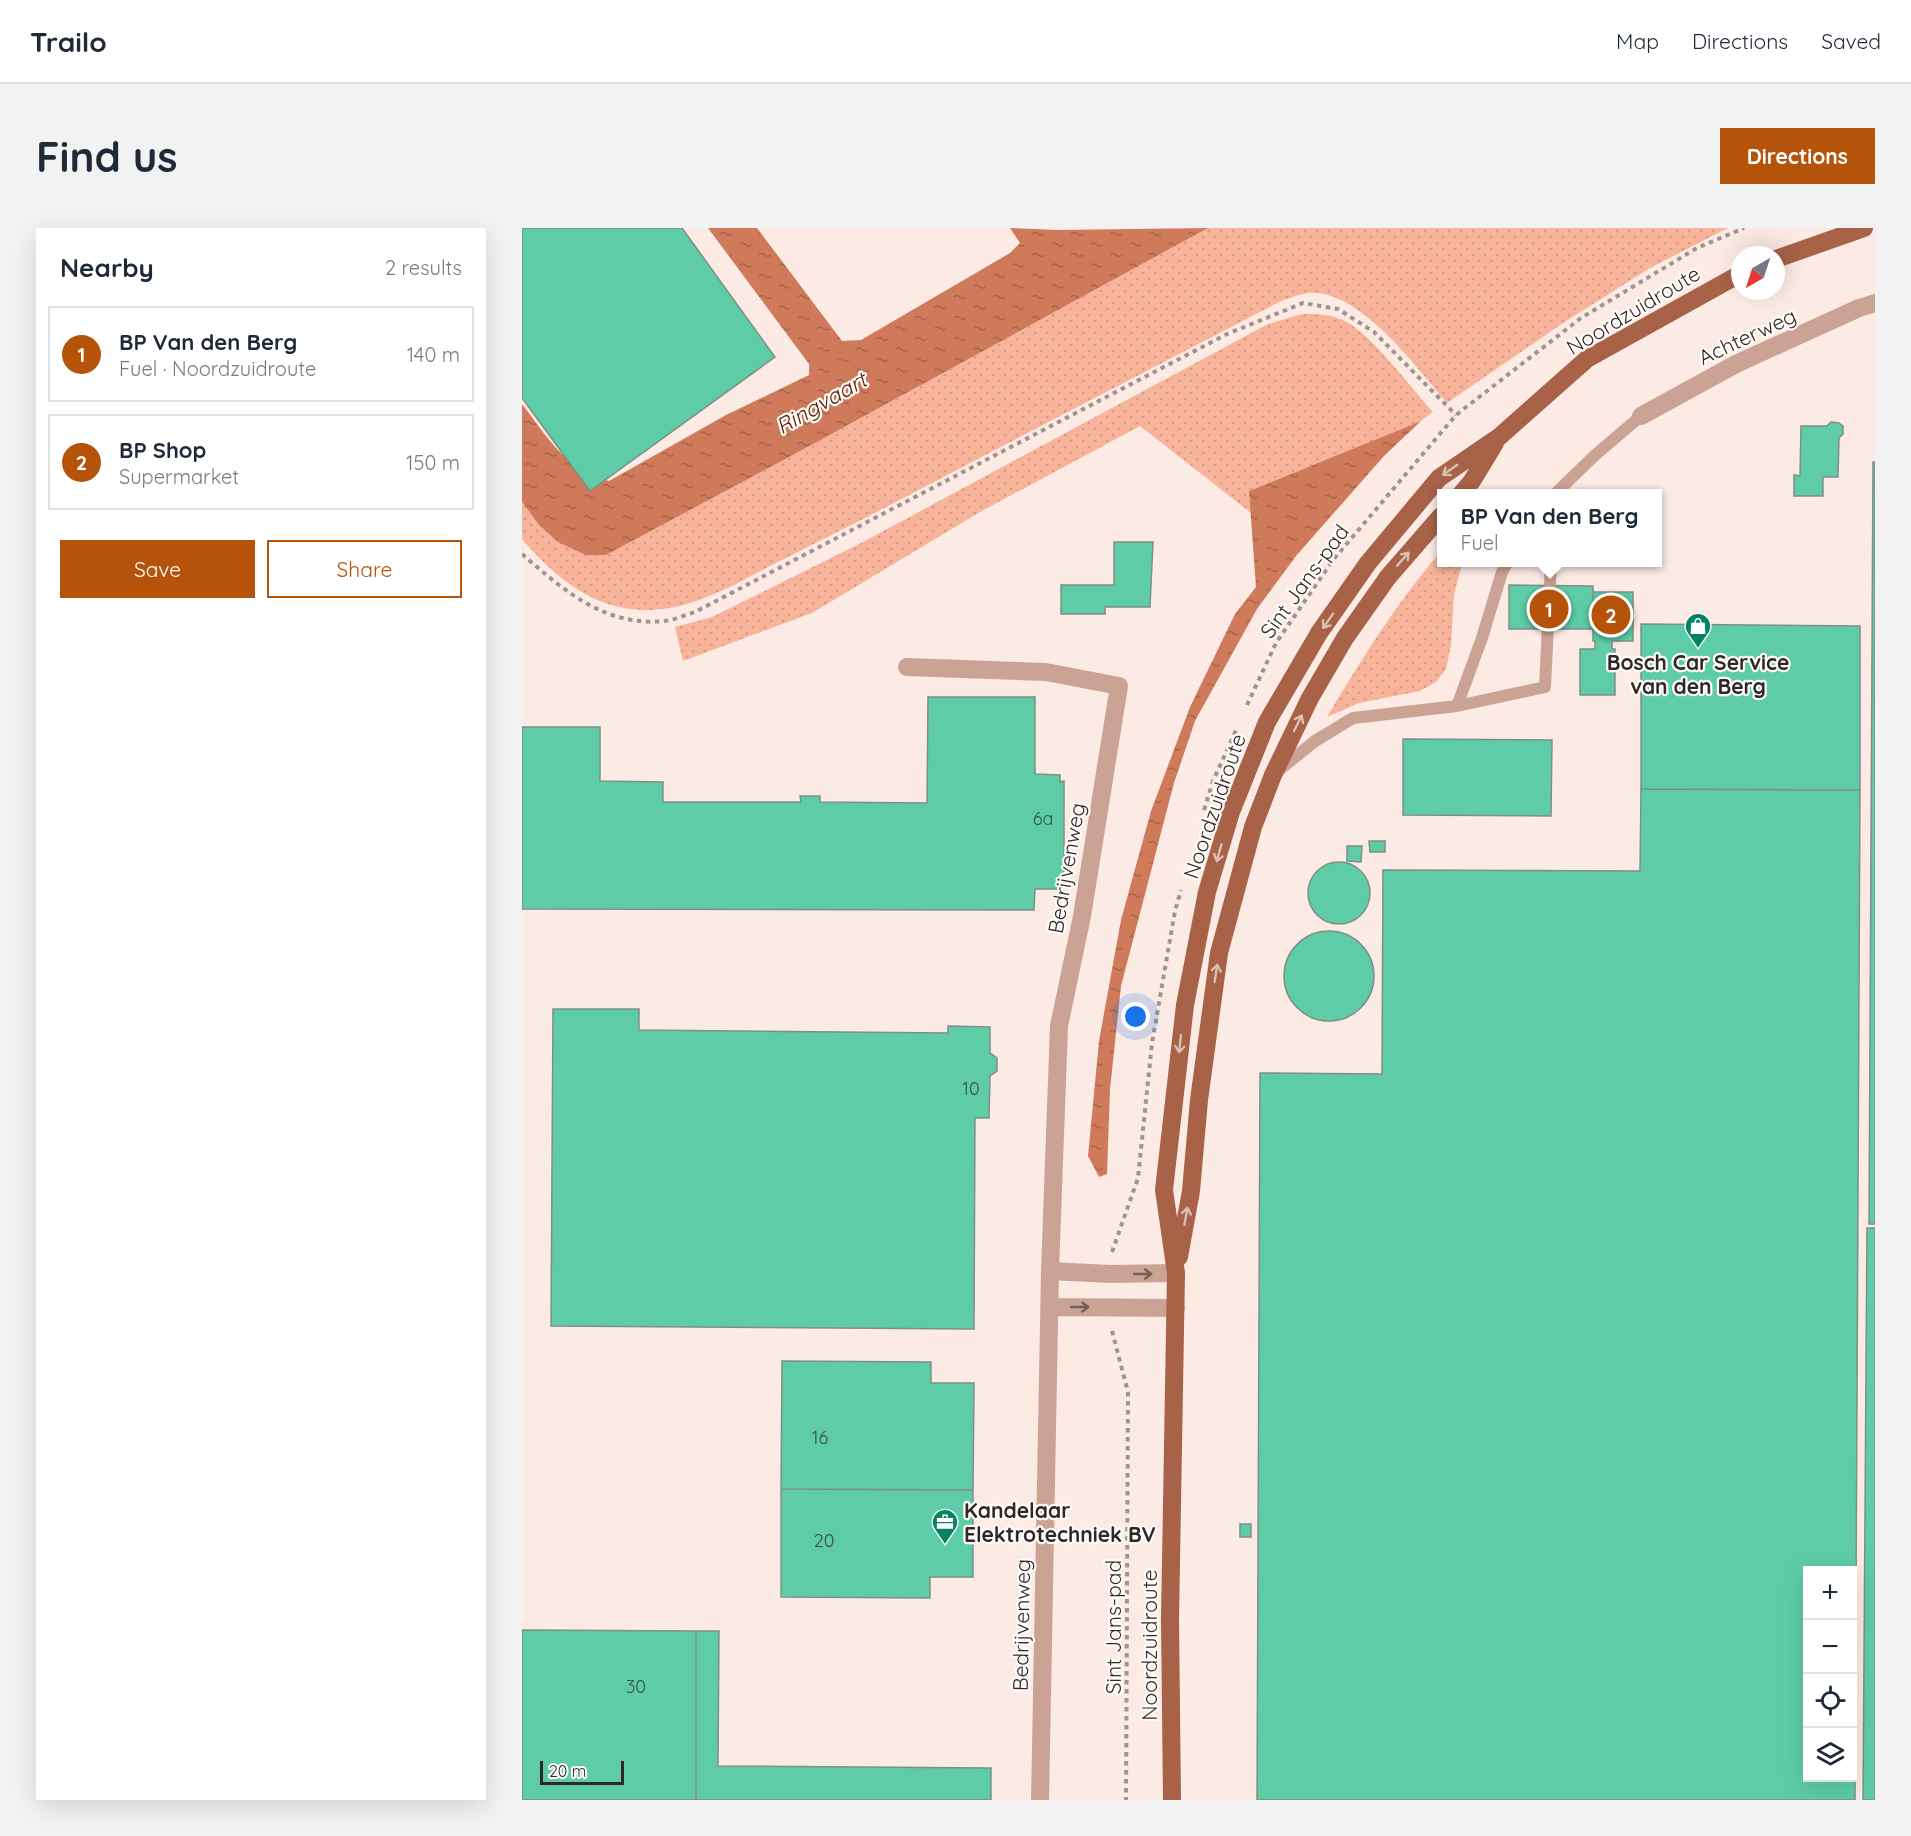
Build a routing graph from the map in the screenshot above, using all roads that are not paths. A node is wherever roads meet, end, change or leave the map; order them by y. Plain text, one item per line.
1 (1864, 228) edge
2 (1785, 256) edge
3 (1731, 279) edge
4 (1875, 303) edge
5 (1641, 416) joint
6 (1498, 437) junction
7 (1465, 489) edge
8 (1560, 489) edge
9 (1437, 521) edge
10 (1506, 567) edge
11 (1551, 567) edge
12 (907, 667) dead end
13 (1457, 706) junction
14 (1273, 776) junction
15 (1050, 1270) junction
16 (1176, 1274) junction
17 (1050, 1307) junction
18 (1176, 1308) junction
19 (1040, 1800) edge
20 (1173, 1800) edge

1 - 2 main road
3 - 6 main road, Noordzuidroute
4 - 5 street, Achterweg
5 - 8 lane
6 - 7 main road, Noordzuidroute
6 -> 16 main road, Noordzuidroute
14 -> 9 main road, Noordzuidroute
10 - 13 lane
11 - 13 lane
12 - 15 street, Bedrijvenweg
13 - 14 lane
16 -> 14 main road, Noordzuidroute
15 -> 16 street
15 - 17 street, Bedrijvenweg
16 - 18 main road, Noordzuidroute
17 -> 18 street
17 - 19 street, Bedrijvenweg
18 - 20 main road, Noordzuidroute

